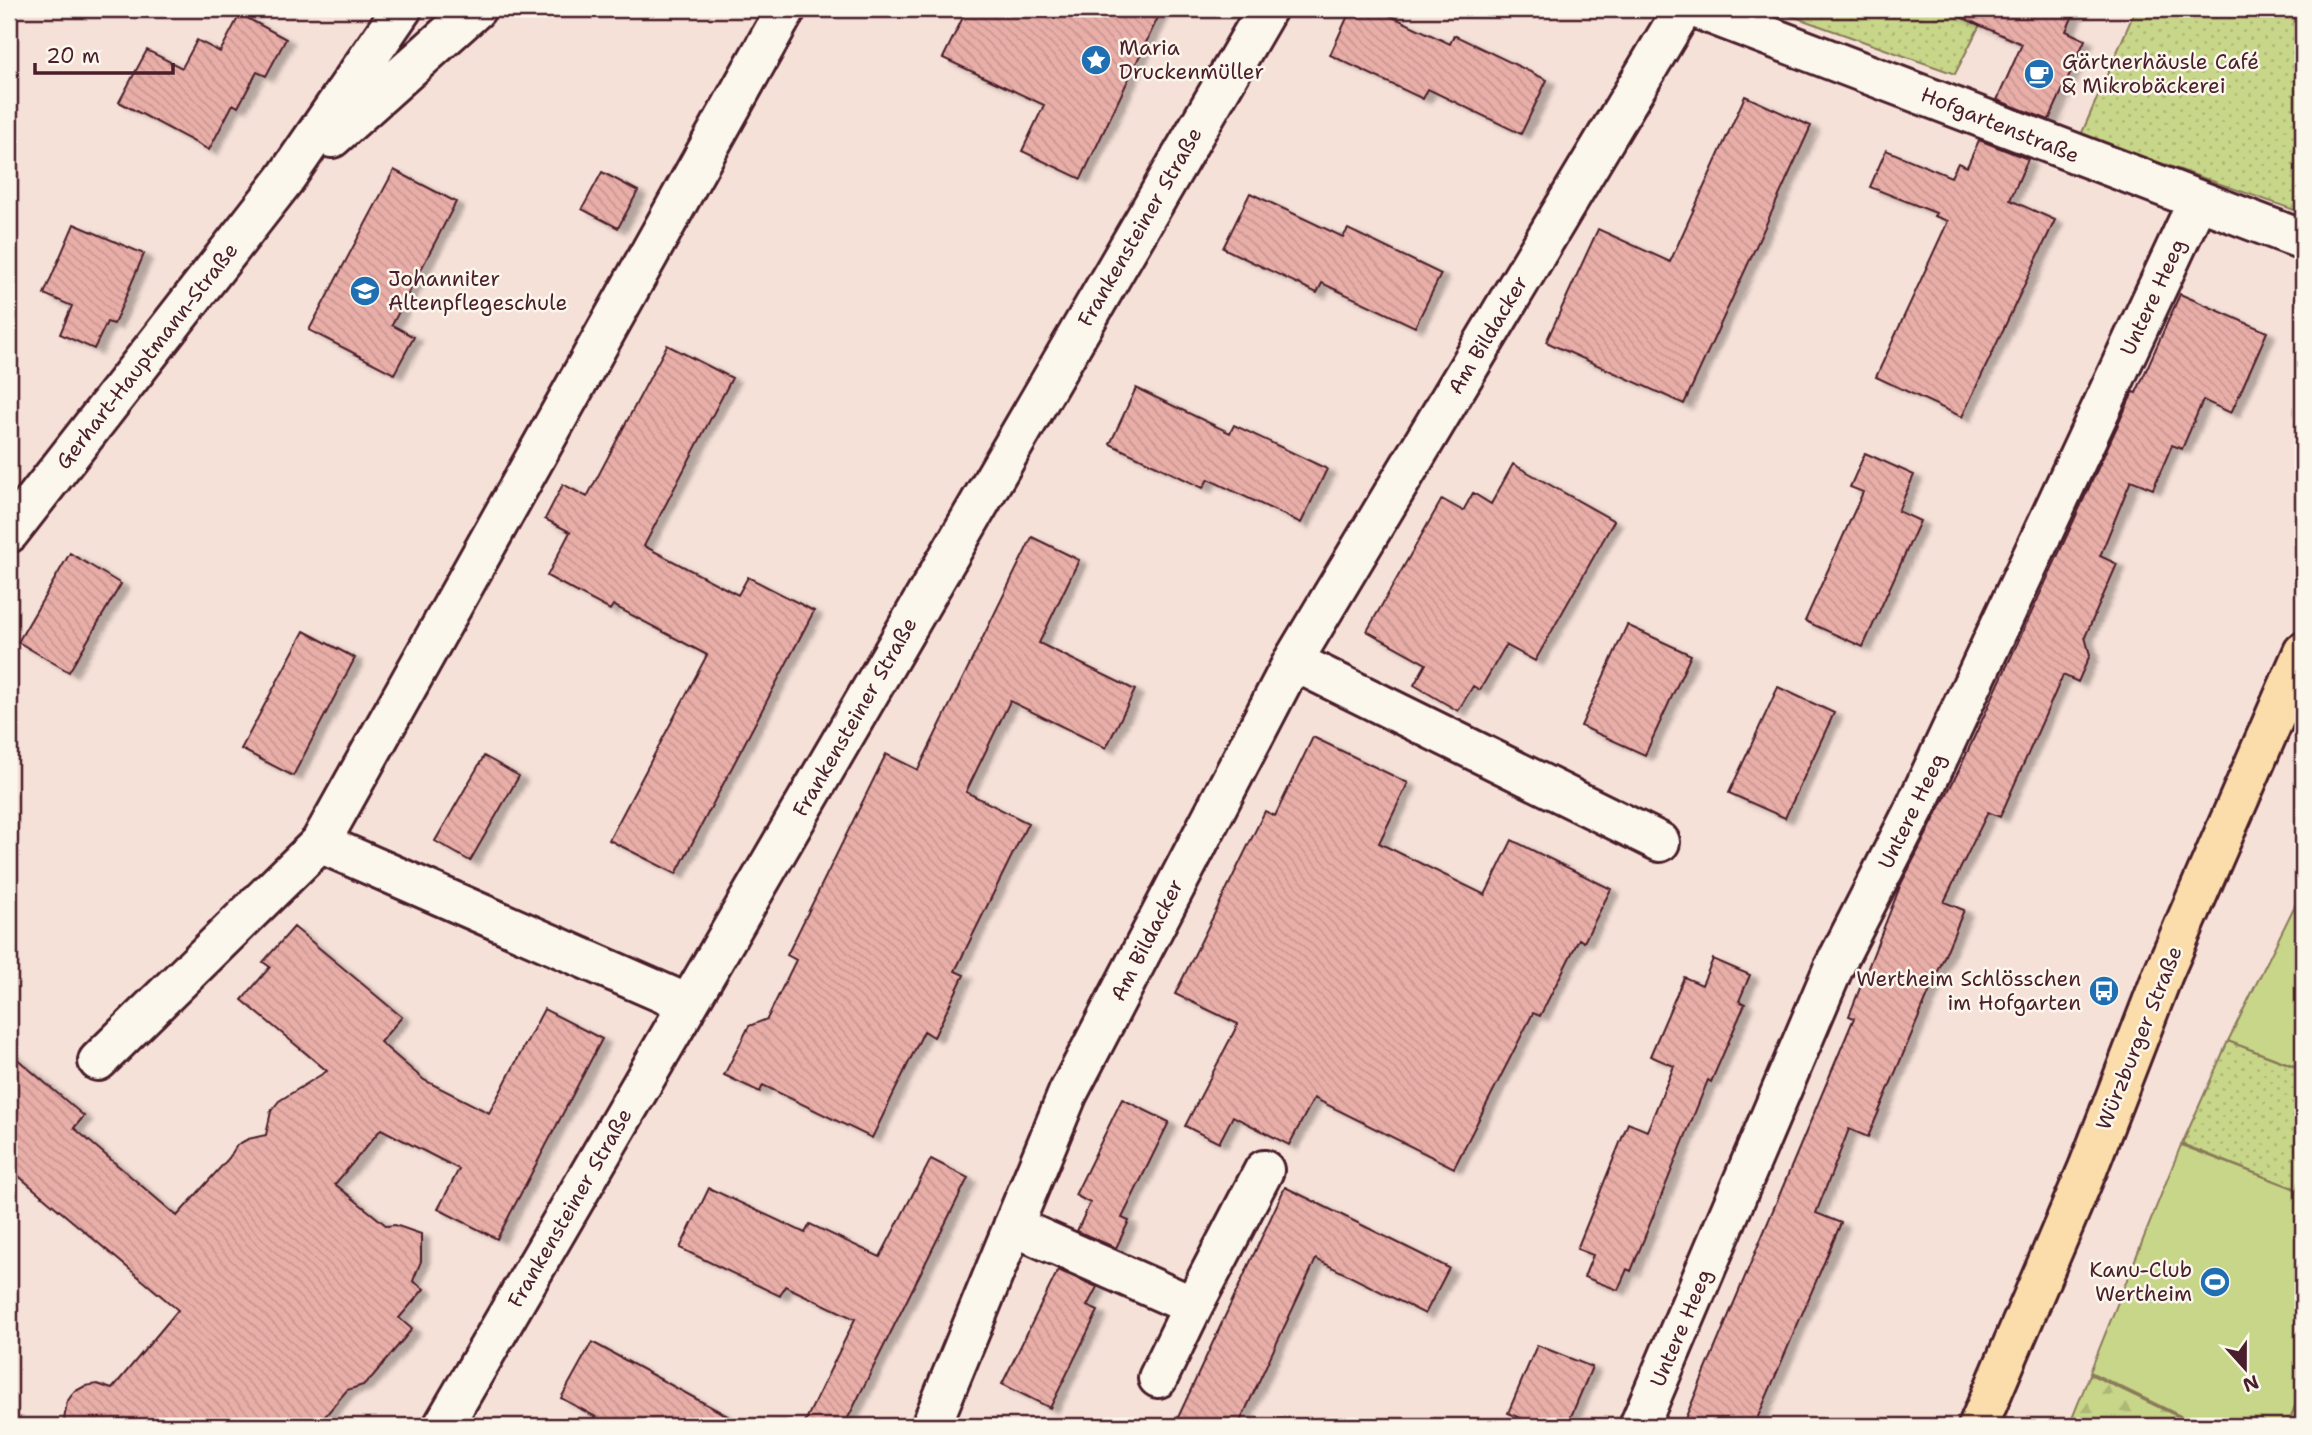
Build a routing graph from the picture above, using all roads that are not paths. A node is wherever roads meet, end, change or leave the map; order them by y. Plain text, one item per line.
1 (402, 9) edge
2 (476, 9) edge
3 (786, 9) edge
4 (1267, 9) edge
5 (1683, 9) edge
6 (1698, 9) edge
7 (285, 179) junction
8 (2198, 201) junction
9 (2303, 240) edge
10 (9, 533) edge
11 (2303, 652) edge
12 (1293, 661) junction
13 (1660, 842) dead end
14 (320, 843) junction
15 (688, 1004) junction
16 (98, 1061) dead end
17 (1264, 1170) dead end
18 (1013, 1226) junction
19 (1193, 1306) junction
20 (1158, 1378) dead end
21 (443, 1426) edge
22 (931, 1426) edge
23 (1639, 1426) edge
24 (1978, 1426) edge

1 - 7 street, Gerhart-Hauptmann-Straße
2 - 7 street, Gerhart-Hauptmann-Straße
3 - 14 street
4 - 15 street, Frankensteiner Straße
5 - 12 street, Am Bildacker
6 - 8 street, Hofgartenstraße
7 - 10 street, Gerhart-Hauptmann-Straße
8 - 9 street, Hofgartenstraße
8 - 23 street, Untere Heeg
11 - 24 main road, Würzburger Straße
12 - 13 street
12 - 18 street, Am Bildacker
14 - 15 street
14 - 16 street
15 - 21 street, Frankensteiner Straße
17 - 19 street
18 - 19 street
18 - 22 street, Am Bildacker
19 - 20 street

